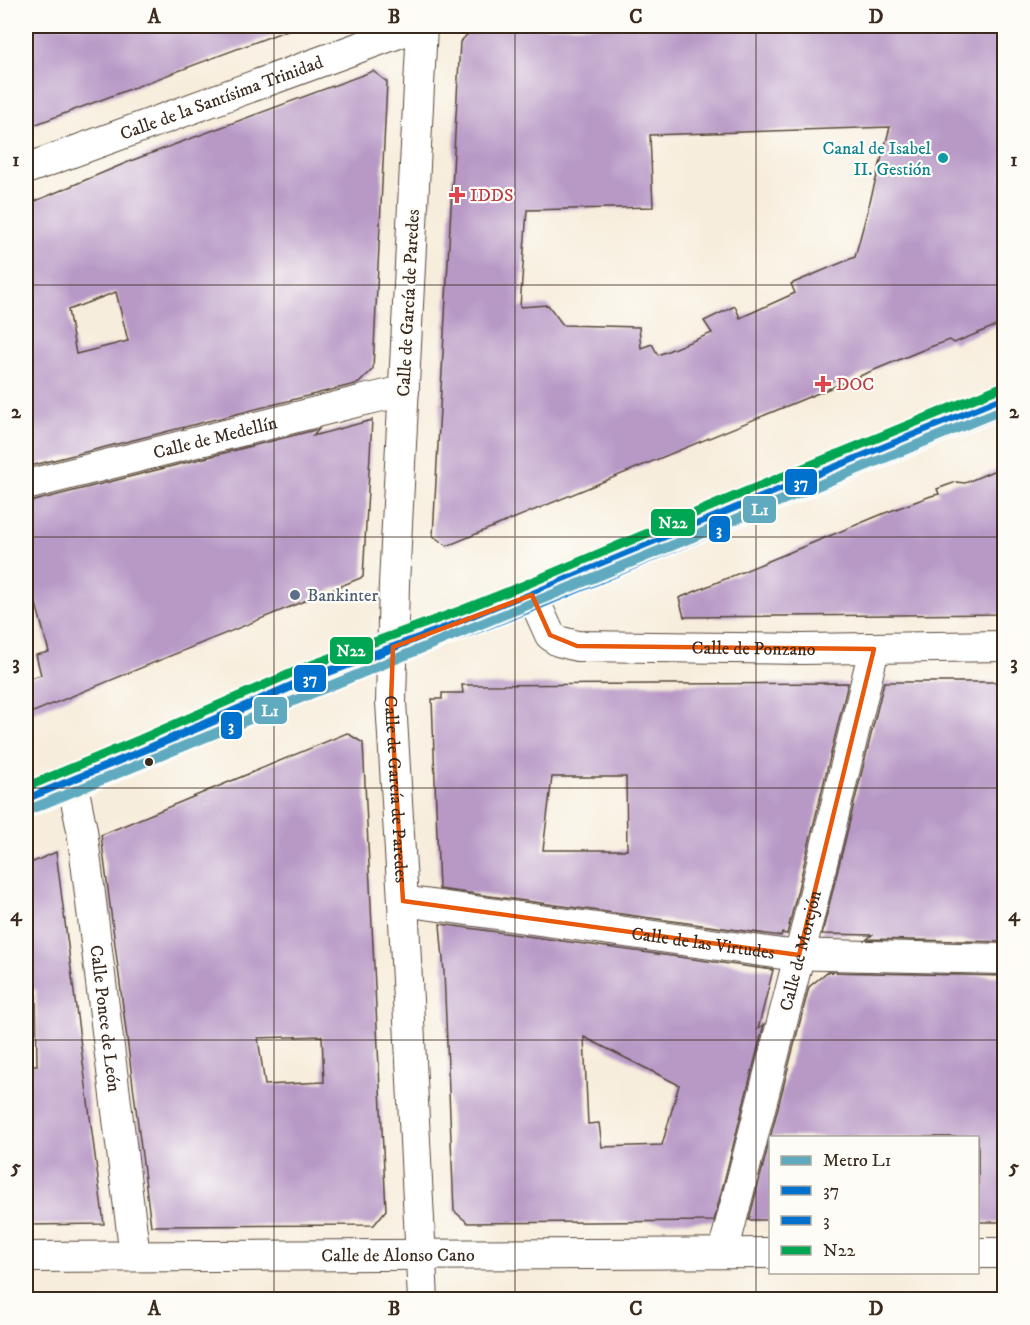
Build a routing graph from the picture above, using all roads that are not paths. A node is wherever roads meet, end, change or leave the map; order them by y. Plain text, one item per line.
1 (420, 26) edge
2 (26, 169) edge
3 (404, 391) junction
4 (1005, 399) edge
5 (26, 485) edge
6 (532, 595) junction
7 (1005, 646) edge
8 (393, 647) junction
9 (874, 649) junction
10 (72, 781) junction
11 (26, 800) edge
12 (403, 901) junction
13 (799, 955) junction
14 (1005, 959) edge
15 (723, 1253) junction
16 (769, 1253) edge
17 (979, 1253) edge
18 (1005, 1253) edge
19 (421, 1255) junction
20 (135, 1256) junction
21 (26, 1257) edge
22 (423, 1299) edge

1 - 2 street, Calle de la Santísima Trinidad
1 - 3 street, Calle de García de Paredes
3 - 5 street, Calle de Medellín
3 - 8 street, Calle de García de Paredes
4 - 6 main road
6 - 8 main road
6 - 9 street, Calle de Ponzano
7 - 9 street, Calle de Ponzano
8 - 10 main road
8 - 12 street, Calle de García de Paredes
9 - 13 street, Calle de Morejón
10 - 11 main road
10 - 20 street, Calle Ponce de León
12 - 13 street, Calle de las Virtudes
12 - 19 street, Calle de García de Paredes
13 - 14 street, Calle de las Virtudes
13 - 15 street, Calle de Morejón
15 - 16 street, Calle de Alonso Cano
15 - 19 street, Calle de Alonso Cano
17 - 18 street
19 - 20 street, Calle de Alonso Cano
19 - 22 street, Calle de García de Paredes
20 - 21 street, Calle de Alonso Cano

